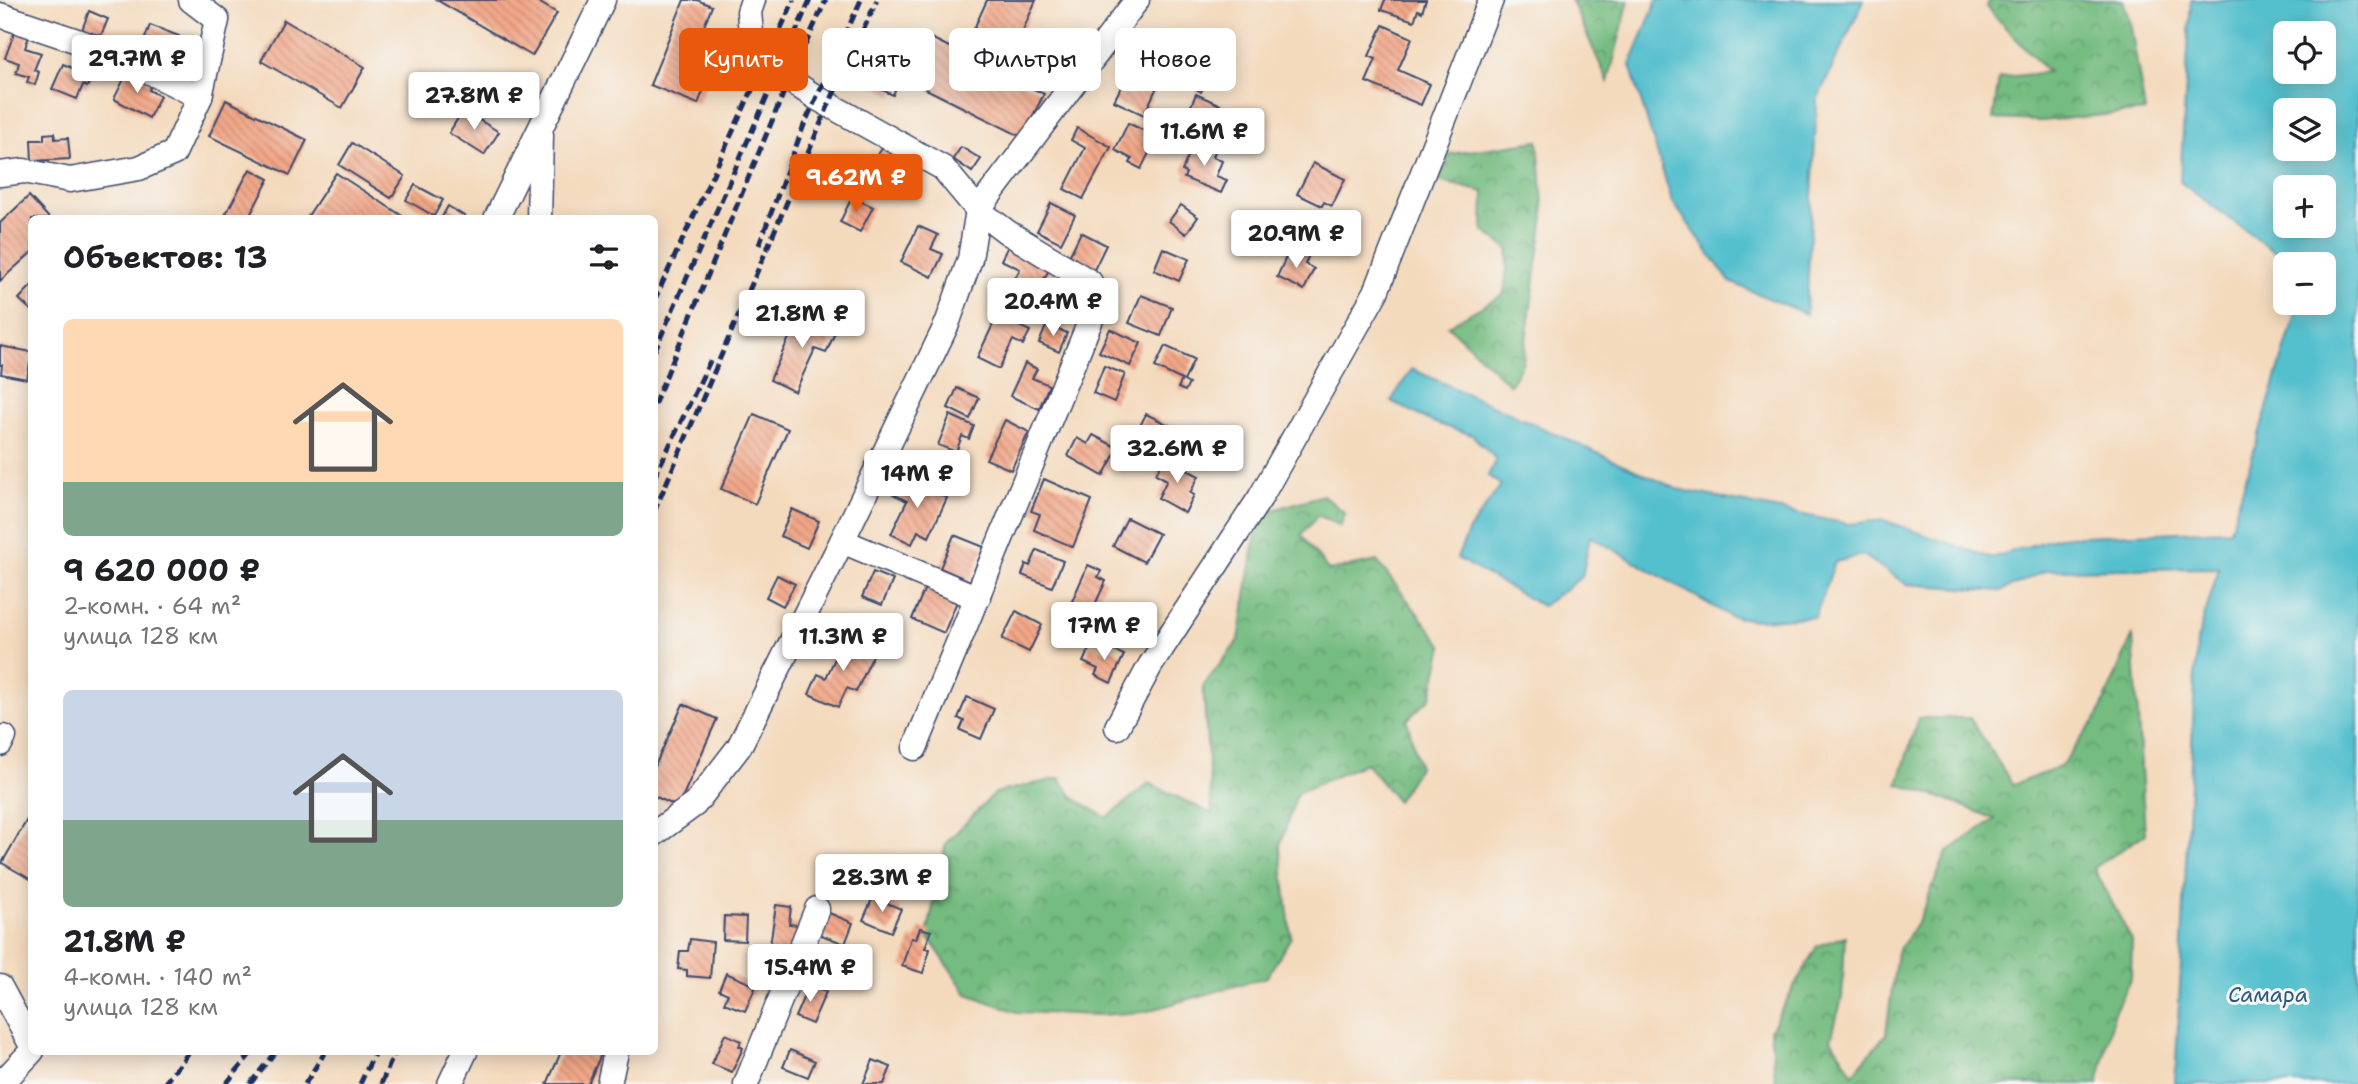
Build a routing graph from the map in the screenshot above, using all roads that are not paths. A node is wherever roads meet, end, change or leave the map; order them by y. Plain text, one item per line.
1 (191, 0) edge
2 (603, 0) edge
3 (753, 0) edge
4 (1137, 0) edge
5 (1491, 0) edge
6 (0, 15) edge
7 (200, 97) junction
8 (541, 128) junction
9 (0, 174) edge
10 (978, 210) junction
11 (498, 215) edge
12 (539, 215) edge
13 (842, 541) junction
14 (978, 598) junction
15 (1117, 727) dead end
16 (915, 748) dead end
17 (658, 831) edge
18 (817, 909) dead end
19 (0, 987) edge
20 (28, 1034) edge
21 (28, 1038) edge
22 (464, 1055) edge
23 (615, 1055) edge
24 (1, 1084) edge
25 (450, 1084) edge
26 (609, 1084) edge
27 (746, 1084) edge

1 - 7 street
2 - 8 street
3 - 10 street
4 - 10 street
5 - 15 street
6 - 7 street
7 - 9 street
8 - 11 street
8 - 12 street
10 - 13 street
10 - 14 street
13 - 14 street
13 - 17 street
14 - 16 street
18 - 27 street
19 - 20 street
21 - 24 street
22 - 25 street
23 - 26 street

